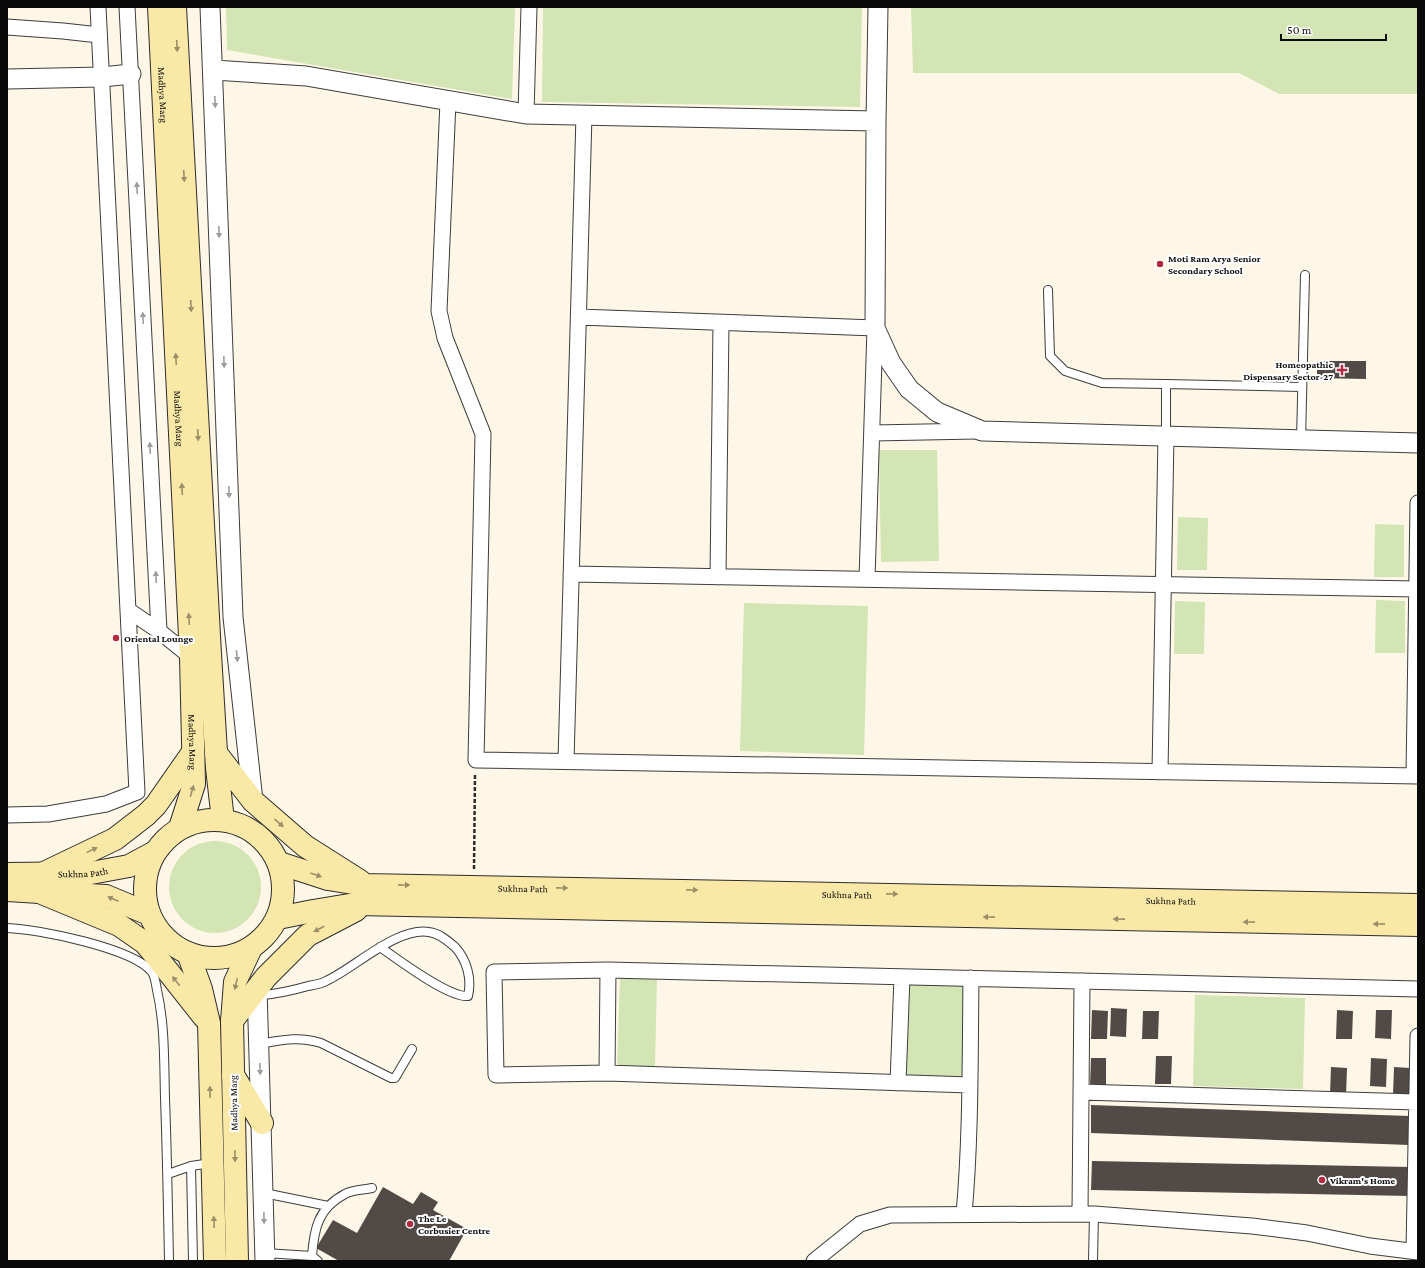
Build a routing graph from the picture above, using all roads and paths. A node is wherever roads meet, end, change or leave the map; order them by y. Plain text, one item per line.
1 (98, 7) edge
2 (127, 7) edge
3 (159, 7) edge
4 (175, 7) edge
5 (210, 7) edge
6 (529, 7) edge
7 (878, 7) edge
8 (7, 27) edge
9 (99, 35) junction
10 (214, 70) junction
11 (131, 74) junction
12 (102, 77) junction
13 (7, 80) edge
14 (448, 101) junction
15 (526, 114) junction
16 (584, 115) junction
17 (876, 121) junction
18 (1305, 275) dead end
19 (1048, 290) dead end
20 (578, 318) junction
21 (721, 323) junction
22 (875, 328) junction
23 (1166, 384) junction
24 (1302, 387) junction
25 (982, 431) junction
26 (872, 433) junction
27 (1166, 436) junction
28 (1301, 440) junction
29 (1418, 443) edge
30 (1418, 503) edge
31 (571, 574) junction
32 (718, 576) junction
33 (867, 579) junction
34 (1163, 584) junction
35 (1417, 589) junction
36 (128, 610) junction
37 (233, 617) junction
38 (159, 631) junction
39 (200, 656) junction
40 (193, 752) junction
41 (216, 753) junction
42 (476, 760) junction
43 (566, 761) junction
44 (1160, 772) junction
45 (1416, 776) edge
46 (253, 801) junction
47 (7, 815) edge
48 (223, 820) junction
49 (180, 828) junction
50 (155, 852) junction
51 (279, 863) junction
52 (7, 874) edge
53 (41, 882) junction
54 (473, 886) junction
55 (7, 890) edge
56 (366, 895) junction
57 (1418, 905) edge
58 (149, 914) junction
59 (278, 918) junction
60 (1418, 925) edge
61 (7, 928) edge
62 (380, 947) junction
63 (251, 948) junction
64 (188, 953) junction
65 (608, 970) junction
66 (902, 977) junction
67 (972, 978) junction
68 (1082, 981) junction
69 (1418, 989) edge
70 (257, 992) junction
71 (232, 1021) junction
72 (209, 1023) junction
73 (1418, 1036) edge
74 (259, 1044) junction
75 (412, 1049) dead end
76 (607, 1073) junction
77 (233, 1074) junction
78 (898, 1083) junction
79 (970, 1085) junction
80 (1081, 1092) junction
81 (1416, 1102) junction
82 (262, 1123) junction
83 (212, 1163) junction
84 (191, 1166) junction
85 (168, 1174) junction
86 (372, 1188) dead end
87 (264, 1193) junction
88 (328, 1206) junction
89 (1087, 1213) junction
90 (964, 1214) junction
91 (1416, 1251) edge
92 (265, 1257) edge
93 (314, 1259) edge
94 (169, 1261) edge
95 (193, 1261) edge
96 (215, 1261) edge
97 (237, 1261) edge
98 (814, 1261) edge
99 (1094, 1261) edge

1 - 9 street
2 - 11 street
39 -> 3 main road, Madhya Marg
4 -> 39 main road, Madhya Marg
5 - 10 street
6 - 15 street
7 - 17 street
8 - 9 street
9 - 12 street
10 - 14 street
10 -> 37 street
11 - 12 street
38 -> 11 street
12 - 13 street
12 - 36 street
14 - 15 street
14 - 42 street
15 - 16 street
16 - 17 street
16 - 20 street
17 - 22 street
18 - 24 lane
19 - 23 lane
20 - 21 street
20 - 31 street
21 - 22 street
21 - 32 street
22 - 25 street
22 - 26 street
23 - 24 lane
23 - 27 lane
24 - 28 lane
25 - 26 street
25 - 27 street
26 - 33 street
27 - 28 street
27 - 34 street
28 - 29 street
30 - 35 street
31 - 32 street
31 - 43 street
32 - 33 street
33 - 34 street
34 - 35 street
34 - 44 street
35 - 45 street
36 - 38 street
36 - 47 street
37 - 39 street
37 -> 46 street
38 - 39 street
39 - 40 main road, Madhya Marg
39 - 41 main road, Madhya Marg
49 -> 40 main road, Madhya Marg
53 -> 40 main road
41 - 46 main road
41 - 48 main road, Madhya Marg
42 - 43 street
42 - 54 path
43 - 44 street
44 - 45 street
46 -> 56 main road
48 - 49 main road
48 - 51 main road
49 - 50 main road
50 - 53 main road, Sukhna Path
50 - 58 main road
51 -> 56 main road, Sukhna Path
51 - 59 main road
52 - 53 main road, Sukhna Path
53 - 55 main road, Sukhna Path
58 -> 53 main road, Sukhna Path
72 -> 53 main road
56 -> 54 main road, Sukhna Path
54 -> 57 main road, Sukhna Path
56 - 59 main road, Sukhna Path
60 -> 56 main road, Sukhna Path
56 -> 70 main road
58 - 64 main road
59 - 63 main road
61 - 85 lane
62 - 62 lane
62 - 70 lane
63 - 64 main road
63 -> 71 main road, Madhya Marg
64 - 72 main road
65 - 66 street
65 - 76 street
65 - 76 street
66 - 67 street
66 - 78 street
67 - 68 street
67 - 79 street
68 - 69 street
68 - 80 street
70 - 71 main road
70 - 74 street
71 - 77 main road, Madhya Marg
83 -> 72 main road
73 - 81 street
74 - 75 lane
74 -> 82 street
76 - 78 street
77 - 82 main road
77 -> 97 main road, Madhya Marg
78 - 79 street
79 - 90 street
80 - 81 street
80 - 89 street
81 - 91 street
82 - 87 street
83 - 84 lane
96 -> 83 main road
84 - 85 lane
84 - 95 lane
85 - 94 lane
86 - 88 lane
87 - 88 lane
87 -> 92 street
88 - 93 lane
89 - 90 street
89 - 91 street
89 - 99 lane
90 - 98 street
92 - 93 lane

